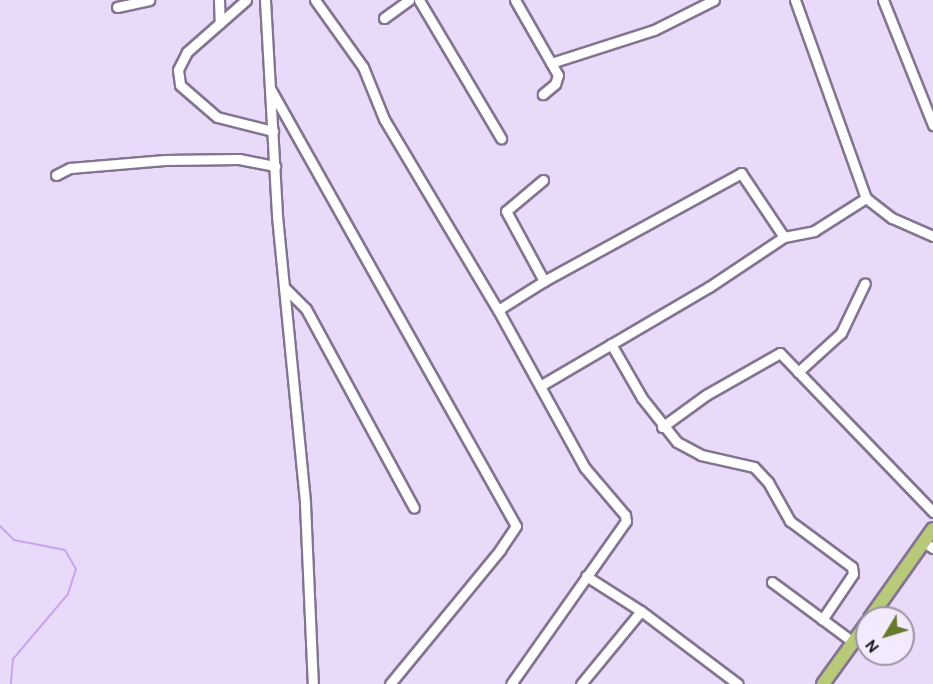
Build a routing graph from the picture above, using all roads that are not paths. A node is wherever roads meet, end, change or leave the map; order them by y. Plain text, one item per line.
1 (149, 0) edge
2 (219, 0) edge
3 (246, 0) edge
4 (265, 0) edge
5 (315, 0) edge
6 (409, 0) edge
7 (419, 0) edge
8 (515, 0) edge
9 (714, 0) edge
10 (795, 0) edge
11 (883, 0) edge
12 (701, 2) edge
13 (117, 7) dead end
14 (384, 18) dead end
15 (220, 23) junction
16 (551, 63) junction
17 (271, 90) junction
18 (543, 94) dead end
19 (933, 125) edge
20 (273, 131) junction
21 (501, 138) dead end
22 (275, 166) junction
23 (56, 175) dead end
24 (543, 180) dead end
25 (866, 198) junction
26 (933, 236) edge
27 (784, 237) junction
28 (544, 281) junction
29 (865, 283) dead end
30 (284, 287) junction
31 (498, 310) junction
32 (611, 344) junction
33 (798, 372) junction
34 (540, 386) junction
35 (662, 427) junction
36 (414, 508) dead end
37 (933, 512) edge
38 (933, 529) edge
39 (928, 545) edge
40 (586, 576) junction
41 (772, 582) dead end
42 (880, 606) edge
43 (641, 611) junction
44 (822, 620) junction
45 (855, 639) edge
46 (853, 642) junction
47 (313, 684) edge
48 (390, 684) edge
49 (511, 684) edge
50 (581, 684) edge
51 (738, 684) edge
52 (823, 684) edge

1 - 13 street
2 - 15 street
3 - 15 street
4 - 17 street
5 - 31 street
6 - 14 street
7 - 21 street
8 - 16 street
9 - 12 street
10 - 25 street
11 - 19 street
12 - 16 street
15 - 20 street
16 - 18 street
17 - 20 street
17 - 48 street
20 - 22 street
22 - 23 street
22 - 30 street
24 - 28 street
25 - 26 street
25 - 27 street
27 - 28 street
27 - 32 street
28 - 31 street
29 - 33 street
30 - 36 street
30 - 47 street
31 - 34 street
32 - 34 street
32 - 35 street
33 - 35 street
33 - 37 street
34 - 40 street
35 - 44 street
38 - 39 main road
39 - 42 main road
40 - 43 street
40 - 49 street
41 - 44 street
43 - 50 street
43 - 51 street
44 - 46 street
45 - 46 main road
46 - 52 main road

